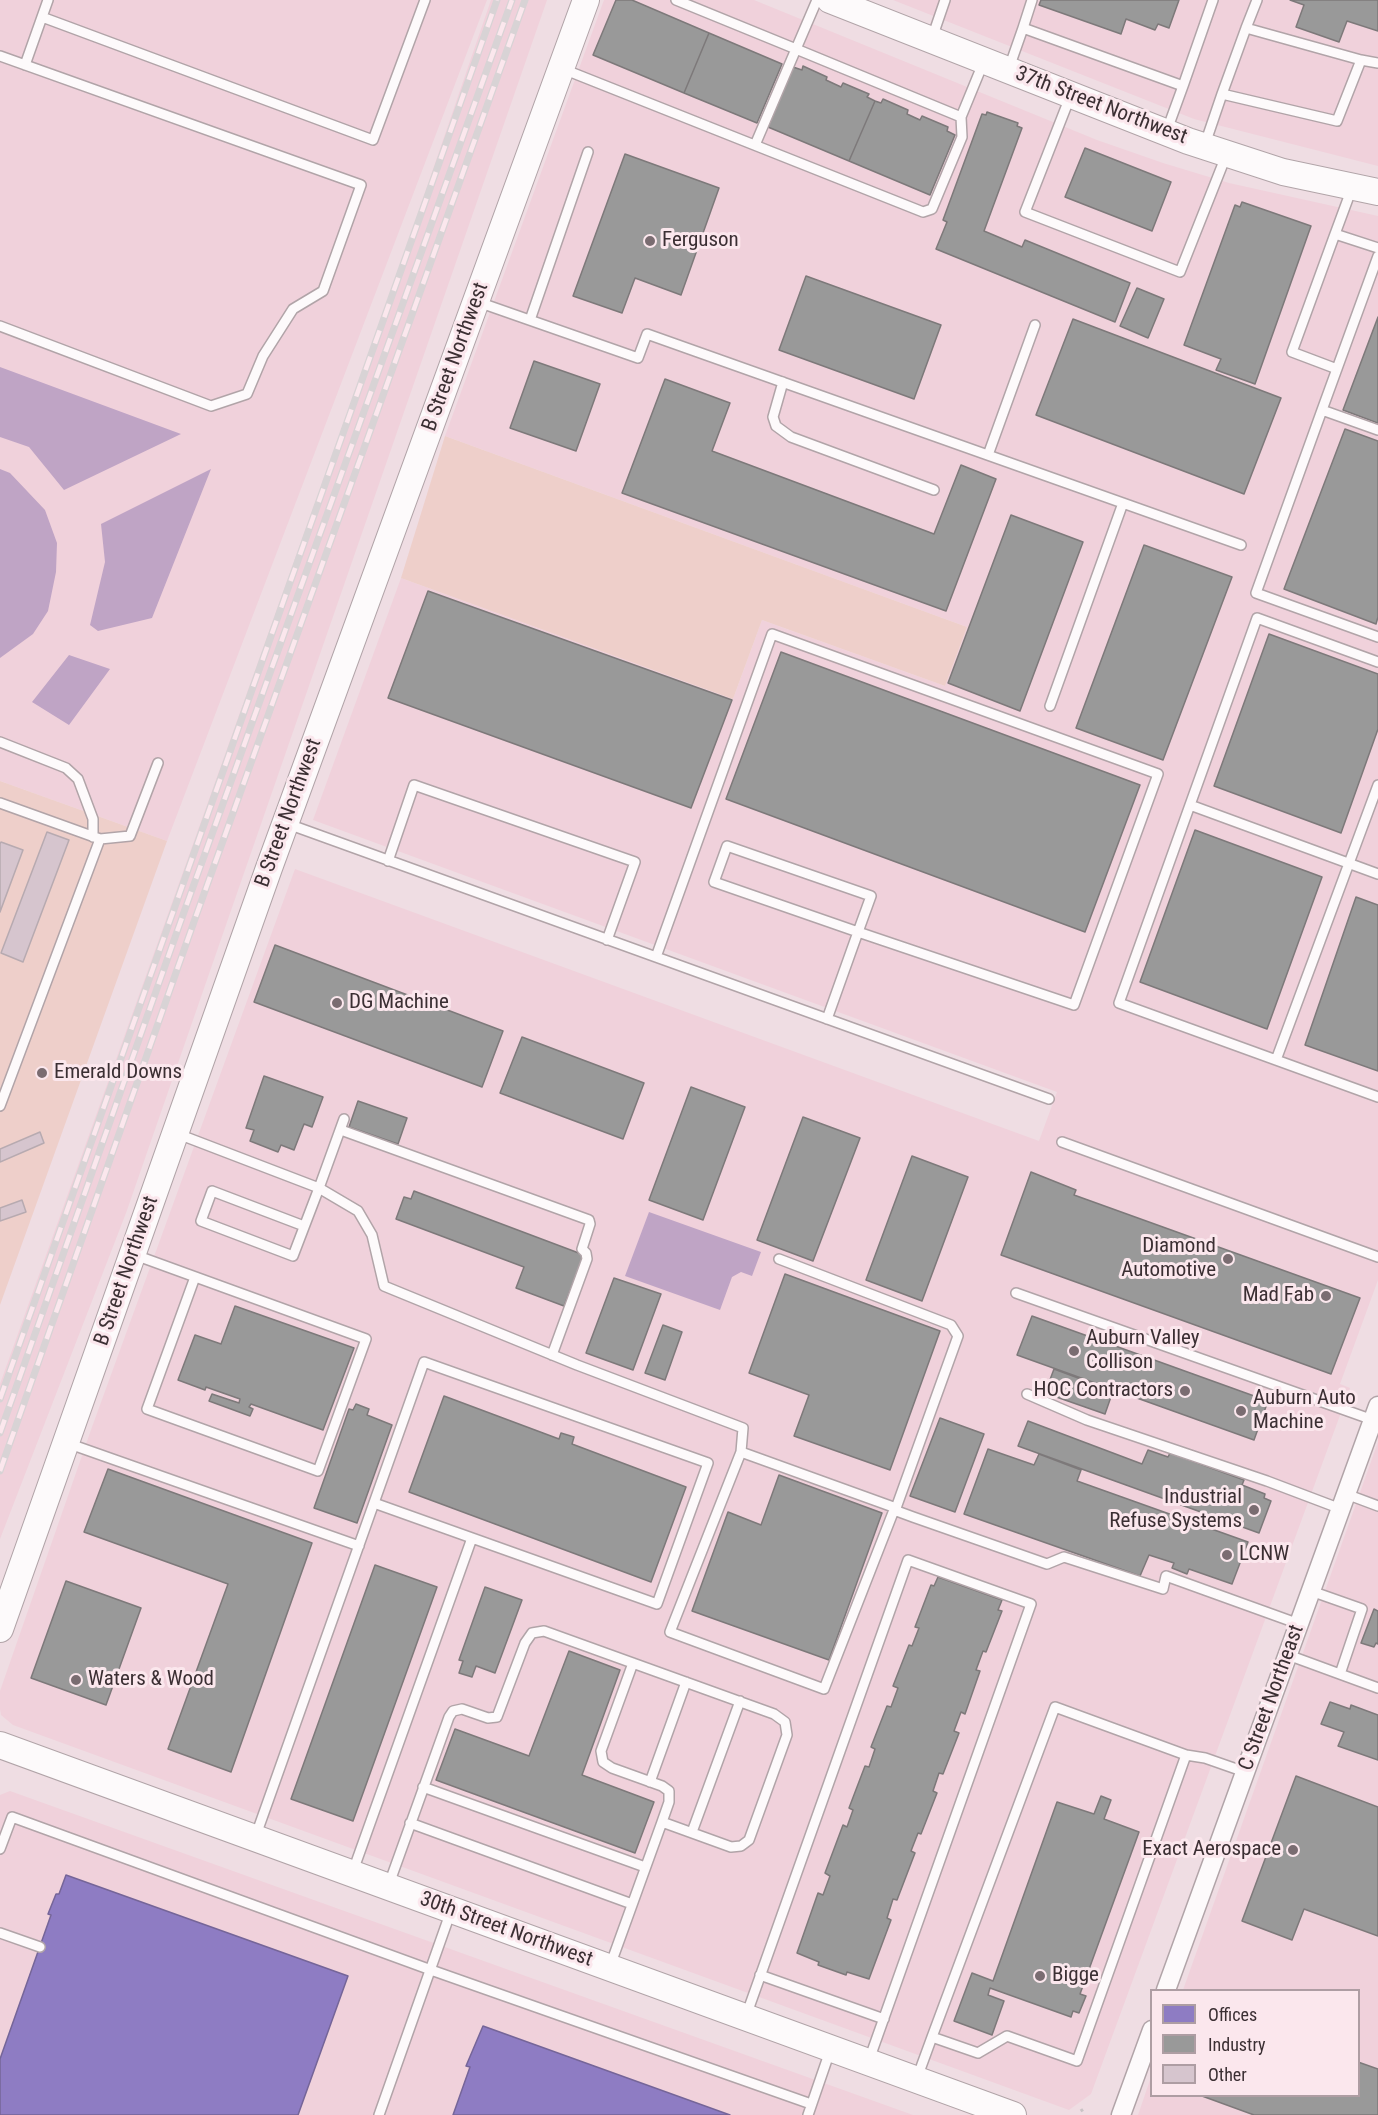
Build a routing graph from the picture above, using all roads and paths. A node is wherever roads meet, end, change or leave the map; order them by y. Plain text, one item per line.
1 (48, 0) edge
2 (425, 0) edge
3 (586, 0) edge
4 (676, 0) edge
5 (816, 0) edge
6 (830, 0) edge
7 (945, 0) edge
8 (1032, 0) edge
9 (1213, 0) edge
10 (1257, 0) edge
11 (42, 17) junction
12 (1023, 28) junction
13 (1246, 28) junction
14 (931, 40) junction
15 (796, 49) junction
16 (0, 56) edge
17 (1361, 60) junction
18 (984, 61) junction
19 (1378, 63) edge
20 (25, 65) junction
21 (561, 68) junction
22 (1008, 70) junction
23 (1183, 86) junction
24 (1222, 94) junction
25 (1070, 95) junction
26 (961, 117) junction
27 (1166, 132) junction
28 (754, 145) junction
29 (1215, 150) junction
30 (588, 152) dead end
31 (1353, 186) junction
32 (1378, 192) edge
33 (1335, 234) junction
34 (1378, 248) edge
35 (1378, 256) edge
36 (476, 301) junction
37 (530, 320) junction
38 (1035, 325) dead end
39 (0, 326) edge
40 (1337, 369) junction
41 (783, 382) junction
42 (1322, 410) junction
43 (1378, 430) edge
44 (988, 455) junction
45 (934, 490) dead end
46 (1123, 503) junction
47 (1241, 545) dead end
48 (1378, 637) edge
49 (1378, 662) edge
50 (1050, 706) dead end
51 (0, 742) edge
52 (158, 763) dead end
53 (1378, 785) edge
54 (0, 803) edge
55 (1190, 805) junction
56 (286, 823) junction
57 (97, 838) junction
58 (388, 861) junction
59 (1349, 864) junction
60 (1378, 874) edge
61 (858, 932) junction
62 (608, 940) junction
63 (656, 957) junction
64 (827, 1019) junction
65 (1276, 1060) junction
66 (1378, 1097) edge
67 (1049, 1099) dead end
68 (0, 1106) edge
69 (344, 1119) dead end
70 (341, 1130) junction
71 (175, 1133) junction
72 (1062, 1142) dead end
73 (319, 1188) junction
74 (304, 1226) junction
75 (133, 1255) junction
76 (1378, 1257) edge
77 (779, 1259) dead end
78 (195, 1277) junction
79 (1016, 1293) dead end
80 (552, 1355) junction
81 (1027, 1394) dead end
82 (1374, 1424) edge
83 (66, 1442) junction
84 (741, 1452) junction
85 (1343, 1502) junction
86 (374, 1503) junction
87 (1378, 1506) edge
88 (895, 1509) junction
89 (472, 1538) junction
90 (359, 1546) junction
91 (1311, 1591) junction
92 (1299, 1624) junction
93 (0, 1629) edge
94 (1288, 1655) junction
95 (633, 1663) junction
96 (1340, 1674) junction
97 (687, 1682) junction
98 (1378, 1688) edge
99 (740, 1701) junction
100 (0, 1745) edge
101 (1186, 1755) junction
102 (1245, 1772) junction
103 (650, 1782) junction
104 (423, 1787) junction
105 (662, 1822) junction
106 (410, 1823) junction
107 (692, 1832) junction
108 (254, 1838) junction
109 (0, 1849) edge
110 (645, 1868) junction
111 (352, 1874) junction
112 (387, 1887) junction
113 (632, 1904) junction
114 (452, 1910) junction
115 (0, 1933) edge
116 (40, 1947) dead end
117 (609, 1968) junction
118 (430, 1970) junction
119 (760, 1976) junction
120 (1166, 1989) edge
121 (746, 2017) junction
122 (884, 2019) junction
123 (1150, 2035) edge
124 (932, 2037) junction
125 (831, 2049) junction
126 (868, 2062) junction
127 (917, 2080) junction
128 (811, 2104) junction
129 (379, 2115) edge
130 (808, 2115) edge
131 (1013, 2115) edge
132 (1121, 2115) edge

1 - 11 lane
2 - 11 lane
3 - 21 street, B Street Northwest
4 - 15 lane
5 - 15 lane
6 - 14 street, 37th Street Northwest
7 - 14 lane
8 - 12 lane
9 - 23 lane
10 - 13 lane
11 - 20 lane
12 - 22 lane
12 - 23 lane
13 - 17 lane
13 - 24 lane
14 - 18 street, 37th Street Northwest
15 - 26 lane
15 - 28 lane
16 - 20 lane
17 - 19 lane
17 - 24 lane
18 - 22 street, 37th Street Northwest
18 - 26 lane
20 - 39 lane
21 - 28 lane
21 - 36 street, B Street Northwest
22 - 25 street, 37th Street Northwest
23 - 27 lane
24 - 29 lane
25 - 27 street, 37th Street Northwest
25 - 29 lane
26 - 28 lane
27 - 29 street, 37th Street Northwest
29 - 31 street, 37th Street Northwest
30 - 37 lane
31 - 32 street, 37th Street Northwest
31 - 33 lane
33 - 34 lane
33 - 40 lane
35 - 40 lane
36 - 37 lane
36 - 56 street, B Street Northwest
37 - 41 lane
38 - 44 lane
40 - 42 lane
41 - 44 lane
41 - 45 lane
42 - 43 lane
42 - 48 lane
44 - 46 lane
46 - 47 lane
46 - 50 lane
49 - 55 lane
51 - 57 lane
52 - 57 lane
53 - 59 lane
54 - 57 lane
55 - 59 lane
55 - 65 lane
56 - 58 lane
56 - 71 street, B Street Northwest
57 - 68 lane
58 - 62 lane
58 - 62 lane
59 - 60 lane
59 - 65 lane
61 - 61 lane
61 - 63 lane
61 - 64 lane
62 - 63 lane
63 - 64 lane
64 - 67 lane
65 - 66 lane
69 - 70 lane
70 - 73 lane
70 - 80 lane
71 - 73 lane
71 - 75 street, B Street Northwest
72 - 76 lane
73 - 74 lane
73 - 80 lane
74 - 74 lane
75 - 78 lane
75 - 83 street, B Street Northwest
77 - 88 lane
78 - 78 lane
79 - 82 lane
80 - 84 lane
81 - 85 lane
82 - 85 street, C Street Northeast
83 - 90 lane
83 - 93 street, B Street Northwest
84 - 88 lane
84 - 88 lane
85 - 87 lane
85 - 91 street, C Street Northeast
86 - 89 lane
86 - 89 lane
86 - 90 lane
88 - 92 lane
89 - 111 lane
90 - 108 lane
91 - 92 street, C Street Northeast
91 - 96 lane
92 - 94 street, C Street Northeast
94 - 96 lane
94 - 102 street, C Street Northeast
95 - 97 lane
95 - 103 lane
95 - 104 lane
96 - 98 lane
97 - 99 lane
97 - 103 lane
99 - 107 lane
99 - 107 lane
100 - 108 street, 30th Street Northwest
101 - 102 lane
101 - 124 lane
101 - 124 lane
102 - 120 street, C Street Northeast
103 - 105 lane
104 - 106 lane
104 - 110 lane
105 - 107 lane
105 - 110 lane
106 - 112 lane
106 - 113 lane
108 - 111 street, 30th Street Northwest
109 - 118 lane
110 - 113 lane
111 - 112 street, 30th Street Northwest
112 - 114 street, 30th Street Northwest
113 - 117 lane
114 - 117 street, 30th Street Northwest
114 - 118 lane
115 - 116 lane
117 - 121 street, 30th Street Northwest
118 - 128 lane
118 - 129 lane
119 - 121 lane
119 - 122 lane
119 - 122 lane
121 - 125 street, 30th Street Northwest
122 - 126 lane
123 - 132 street
124 - 127 lane
125 - 126 street, 30th Street Northwest
125 - 128 lane
126 - 127 street, 30th Street Northwest
127 - 131 street, 30th Street Northwest
128 - 130 lane

